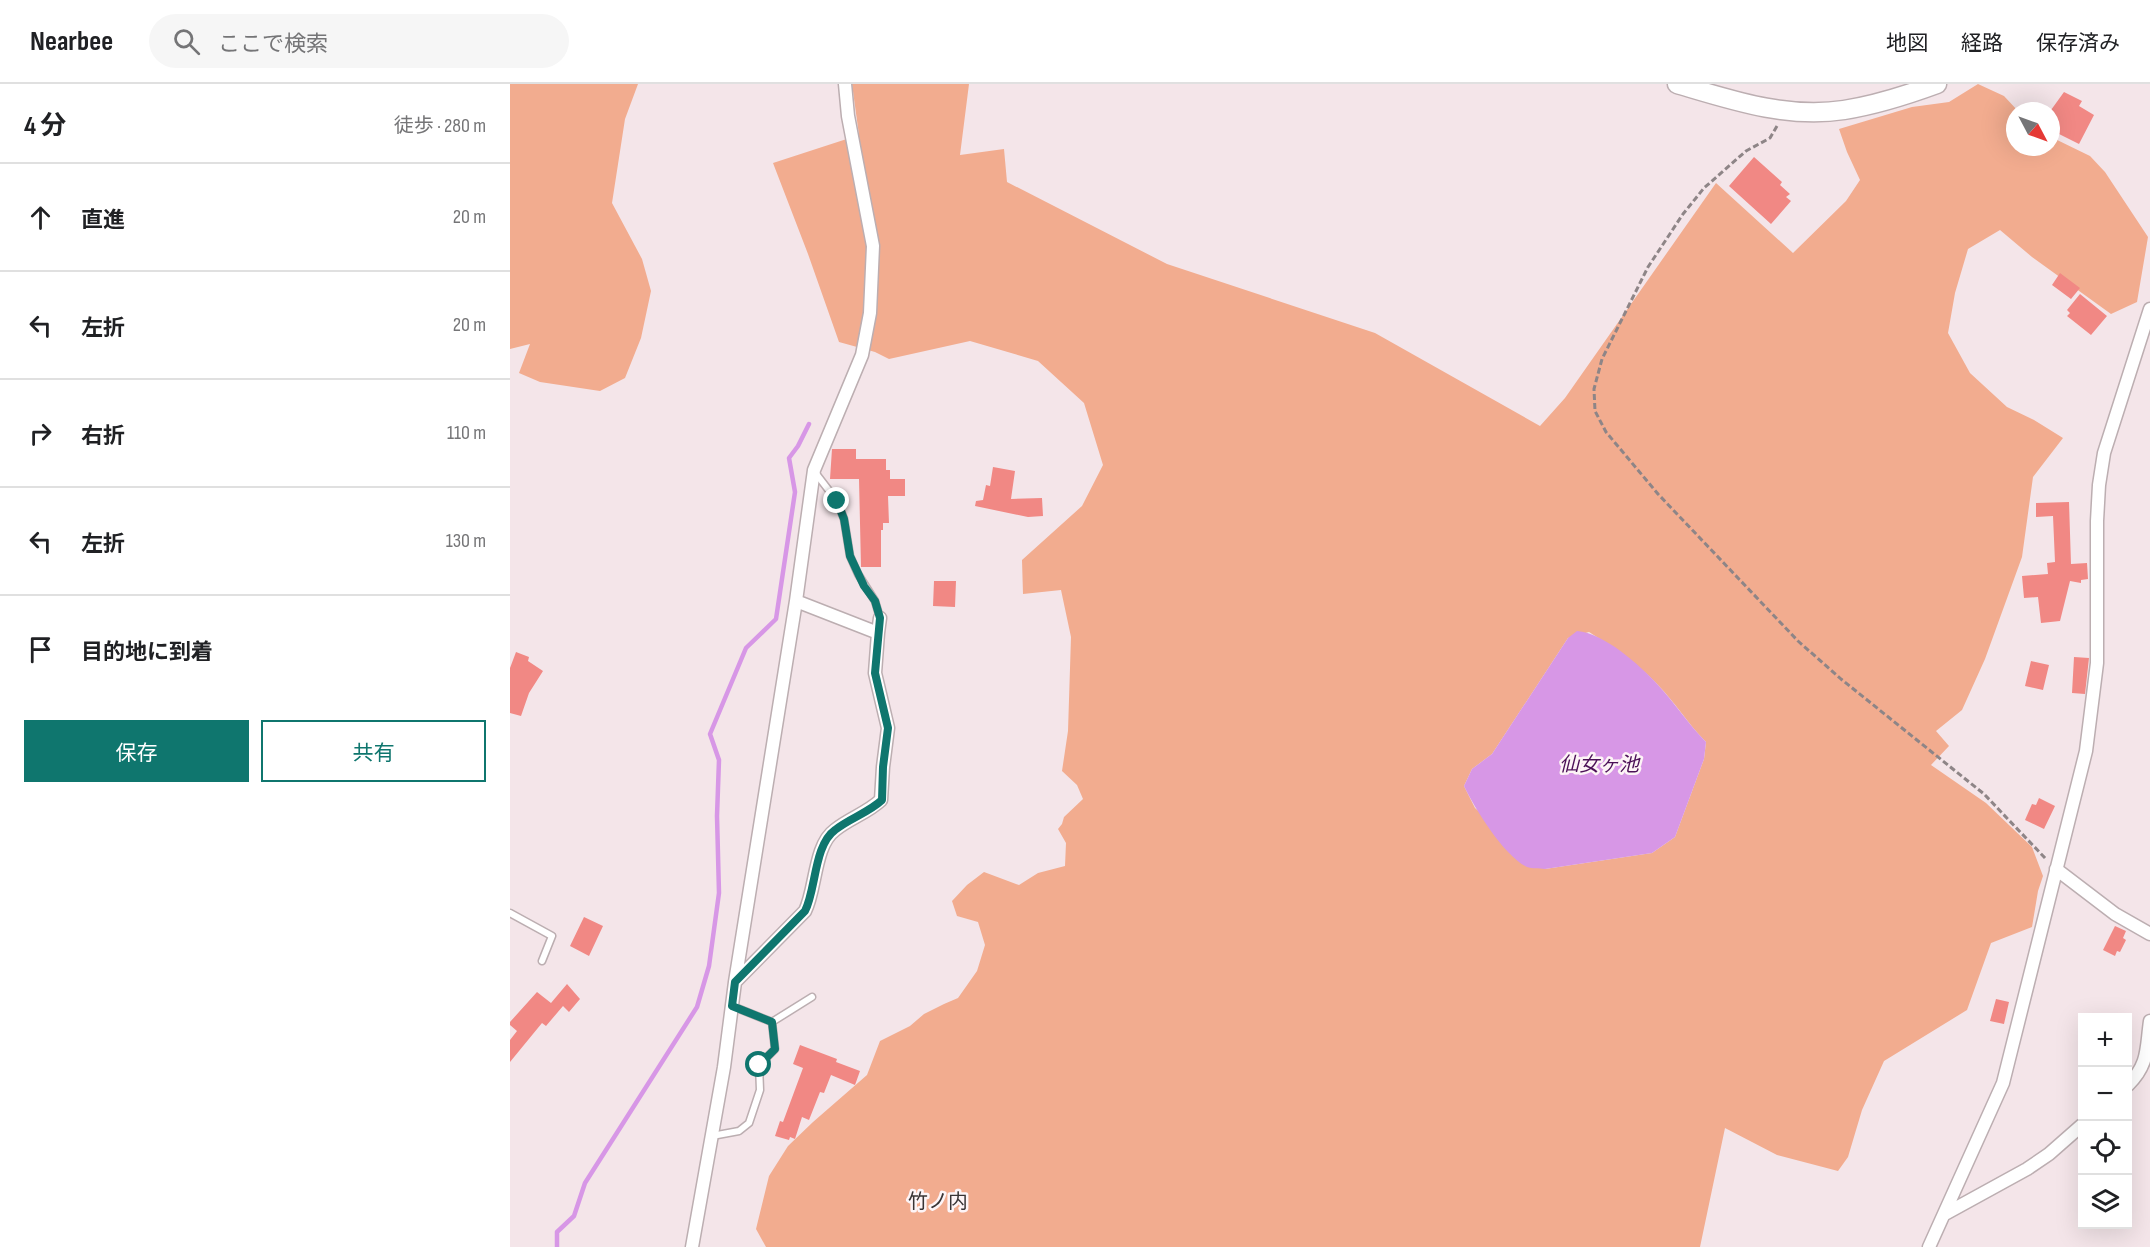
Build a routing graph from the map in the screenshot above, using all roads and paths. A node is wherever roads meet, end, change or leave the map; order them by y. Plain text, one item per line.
1 (845, 84) edge
2 (1677, 84) edge
3 (1937, 84) edge
4 (1780, 110) junction
5 (2150, 309) edge
6 (814, 470) junction
7 (796, 601) junction
8 (880, 618) joint
9 (878, 633) junction
10 (2056, 870) junction
11 (510, 913) edge
12 (2150, 934) edge
13 (542, 961) dead end
14 (735, 982) junction
15 (812, 997) dead end
16 (732, 1006) junction
17 (2150, 1021) edge
18 (772, 1022) junction
19 (2132, 1080) edge
20 (2078, 1129) edge
21 (712, 1136) junction
22 (1945, 1214) junction
23 (692, 1247) edge
24 (1929, 1247) edge

1 - 6 street
2 - 4 main road
3 - 4 main road
4 - 10 path
5 - 10 street
6 - 7 street
6 - 8 lane
7 - 9 street
7 - 14 street
8 - 9 street
9 - 14 street
10 - 12 street
10 - 22 street
11 - 13 lane
14 - 16 street
15 - 18 lane
16 - 18 lane
16 - 21 street
17 - 19 street
18 - 21 lane
20 - 22 street
21 - 23 street
22 - 24 street

